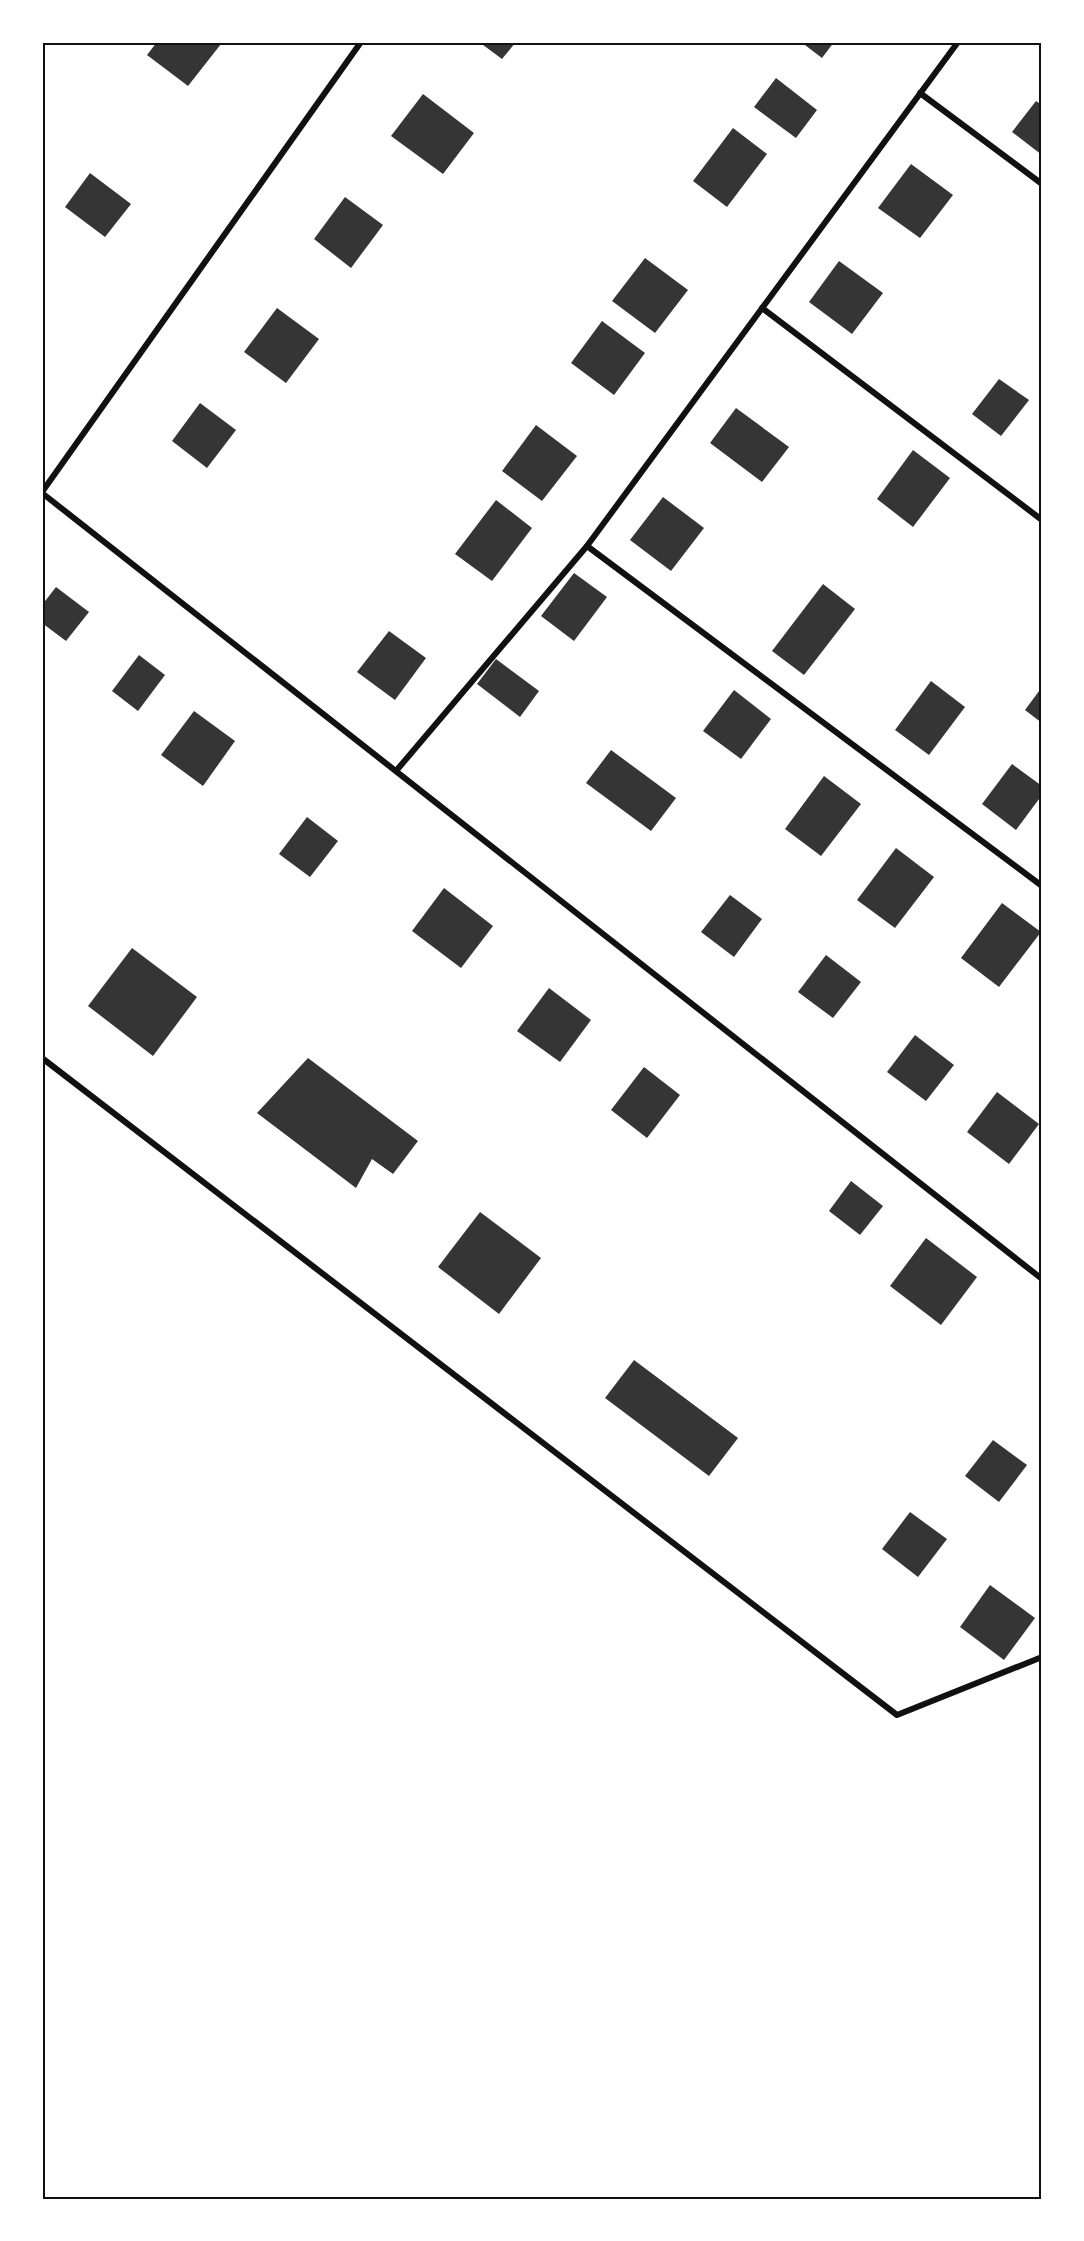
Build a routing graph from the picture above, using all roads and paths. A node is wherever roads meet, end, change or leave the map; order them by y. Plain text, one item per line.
1 (361, 42) edge
2 (958, 42) edge
3 (920, 93) junction
4 (1042, 184) edge
5 (762, 308) junction
6 (42, 492) edge
7 (1042, 520) edge
8 (587, 546) junction
9 (396, 771) junction
10 (1042, 886) edge
11 (42, 1058) edge
12 (1042, 1279) edge
13 (1042, 1657) edge

1 - 6 street
2 - 3 street
3 - 4 street
3 - 5 street
5 - 7 street
5 - 8 street
6 - 9 street
8 - 9 street
8 - 10 street
9 - 12 street
11 - 13 street

